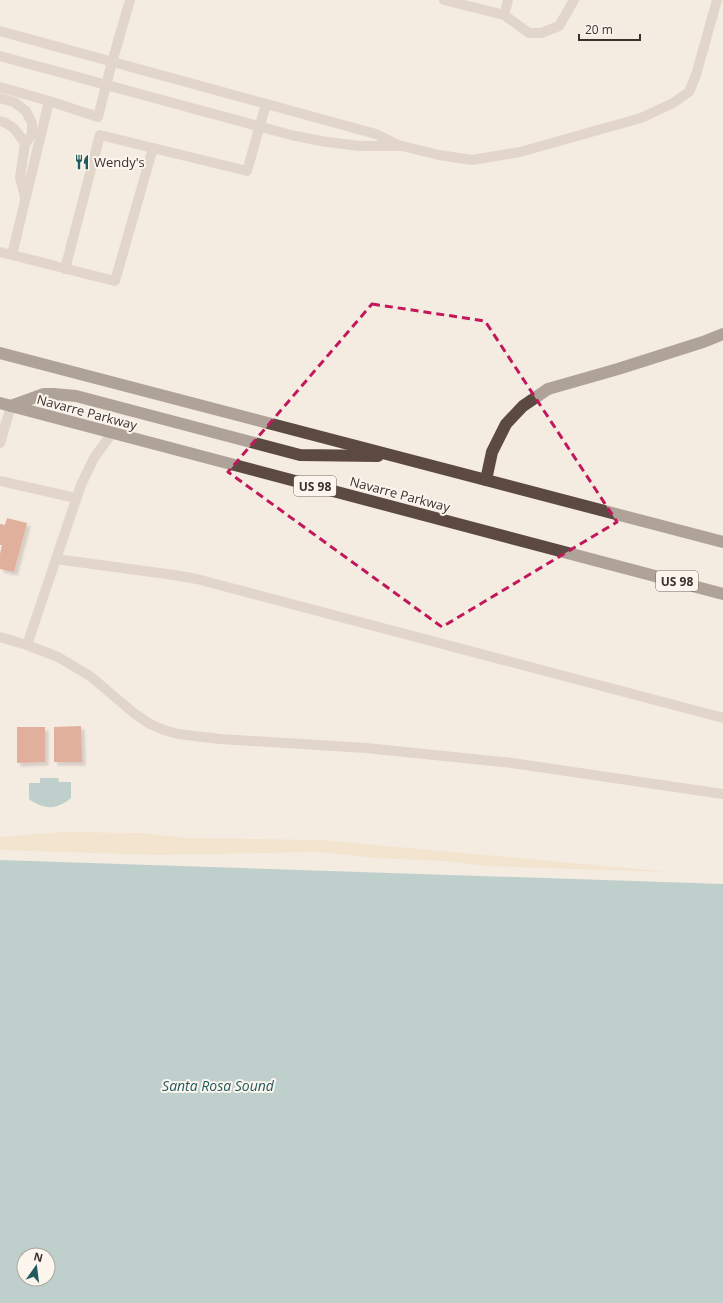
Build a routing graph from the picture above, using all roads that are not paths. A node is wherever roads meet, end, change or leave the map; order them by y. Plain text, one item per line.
1 (130, 0) edge
2 (444, 0) edge
3 (508, 0) edge
4 (574, 0) edge
5 (717, 0) edge
6 (504, 15) junction
7 (0, 31) edge
8 (0, 56) edge
9 (112, 62) junction
10 (107, 85) junction
11 (0, 87) edge
12 (0, 98) edge
13 (49, 101) junction
14 (266, 104) junction
15 (98, 118) junction
16 (0, 121) edge
17 (261, 126) junction
18 (100, 135) junction
19 (25, 144) junction
20 (402, 146) junction
21 (153, 148) junction
22 (26, 199) junction
23 (0, 252) edge
24 (12, 255) junction
25 (65, 269) junction
26 (723, 334) edge
27 (0, 353) edge
28 (6, 405) edge
29 (112, 433) junction
30 (0, 443) edge
31 (397, 457) junction
32 (0, 480) edge
33 (486, 480) junction
34 (76, 498) junction
35 (723, 542) edge
36 (56, 559) junction
37 (723, 594) edge
38 (0, 637) edge
39 (28, 645) junction
40 (723, 718) edge
41 (723, 794) edge

1 - 9 street
2 - 6 street
3 - 6 street
4 - 6 street
5 - 20 street
7 - 9 street
8 - 10 street
9 - 10 street
9 - 14 street
10 - 15 street
10 - 17 street
11 - 13 street
12 - 19 street
13 - 15 street
13 - 22 street
14 - 17 street
14 - 20 street
15 - 18 street
16 - 19 street
17 - 20 street
17 - 21 street
18 - 21 street
18 - 25 street
19 - 22 street
21 - 25 street
22 - 24 street
23 - 24 street
24 - 25 street
26 - 33 highway
27 - 31 highway
28 - 29 highway, Navarre Parkway / US 98
28 - 30 street
28 - 31 highway
29 - 34 street
29 - 37 highway, Navarre Parkway / US 98
31 - 33 highway
32 - 34 street
33 - 35 highway
34 - 36 street
36 - 39 street
36 - 40 street
38 - 39 street
39 - 41 street

